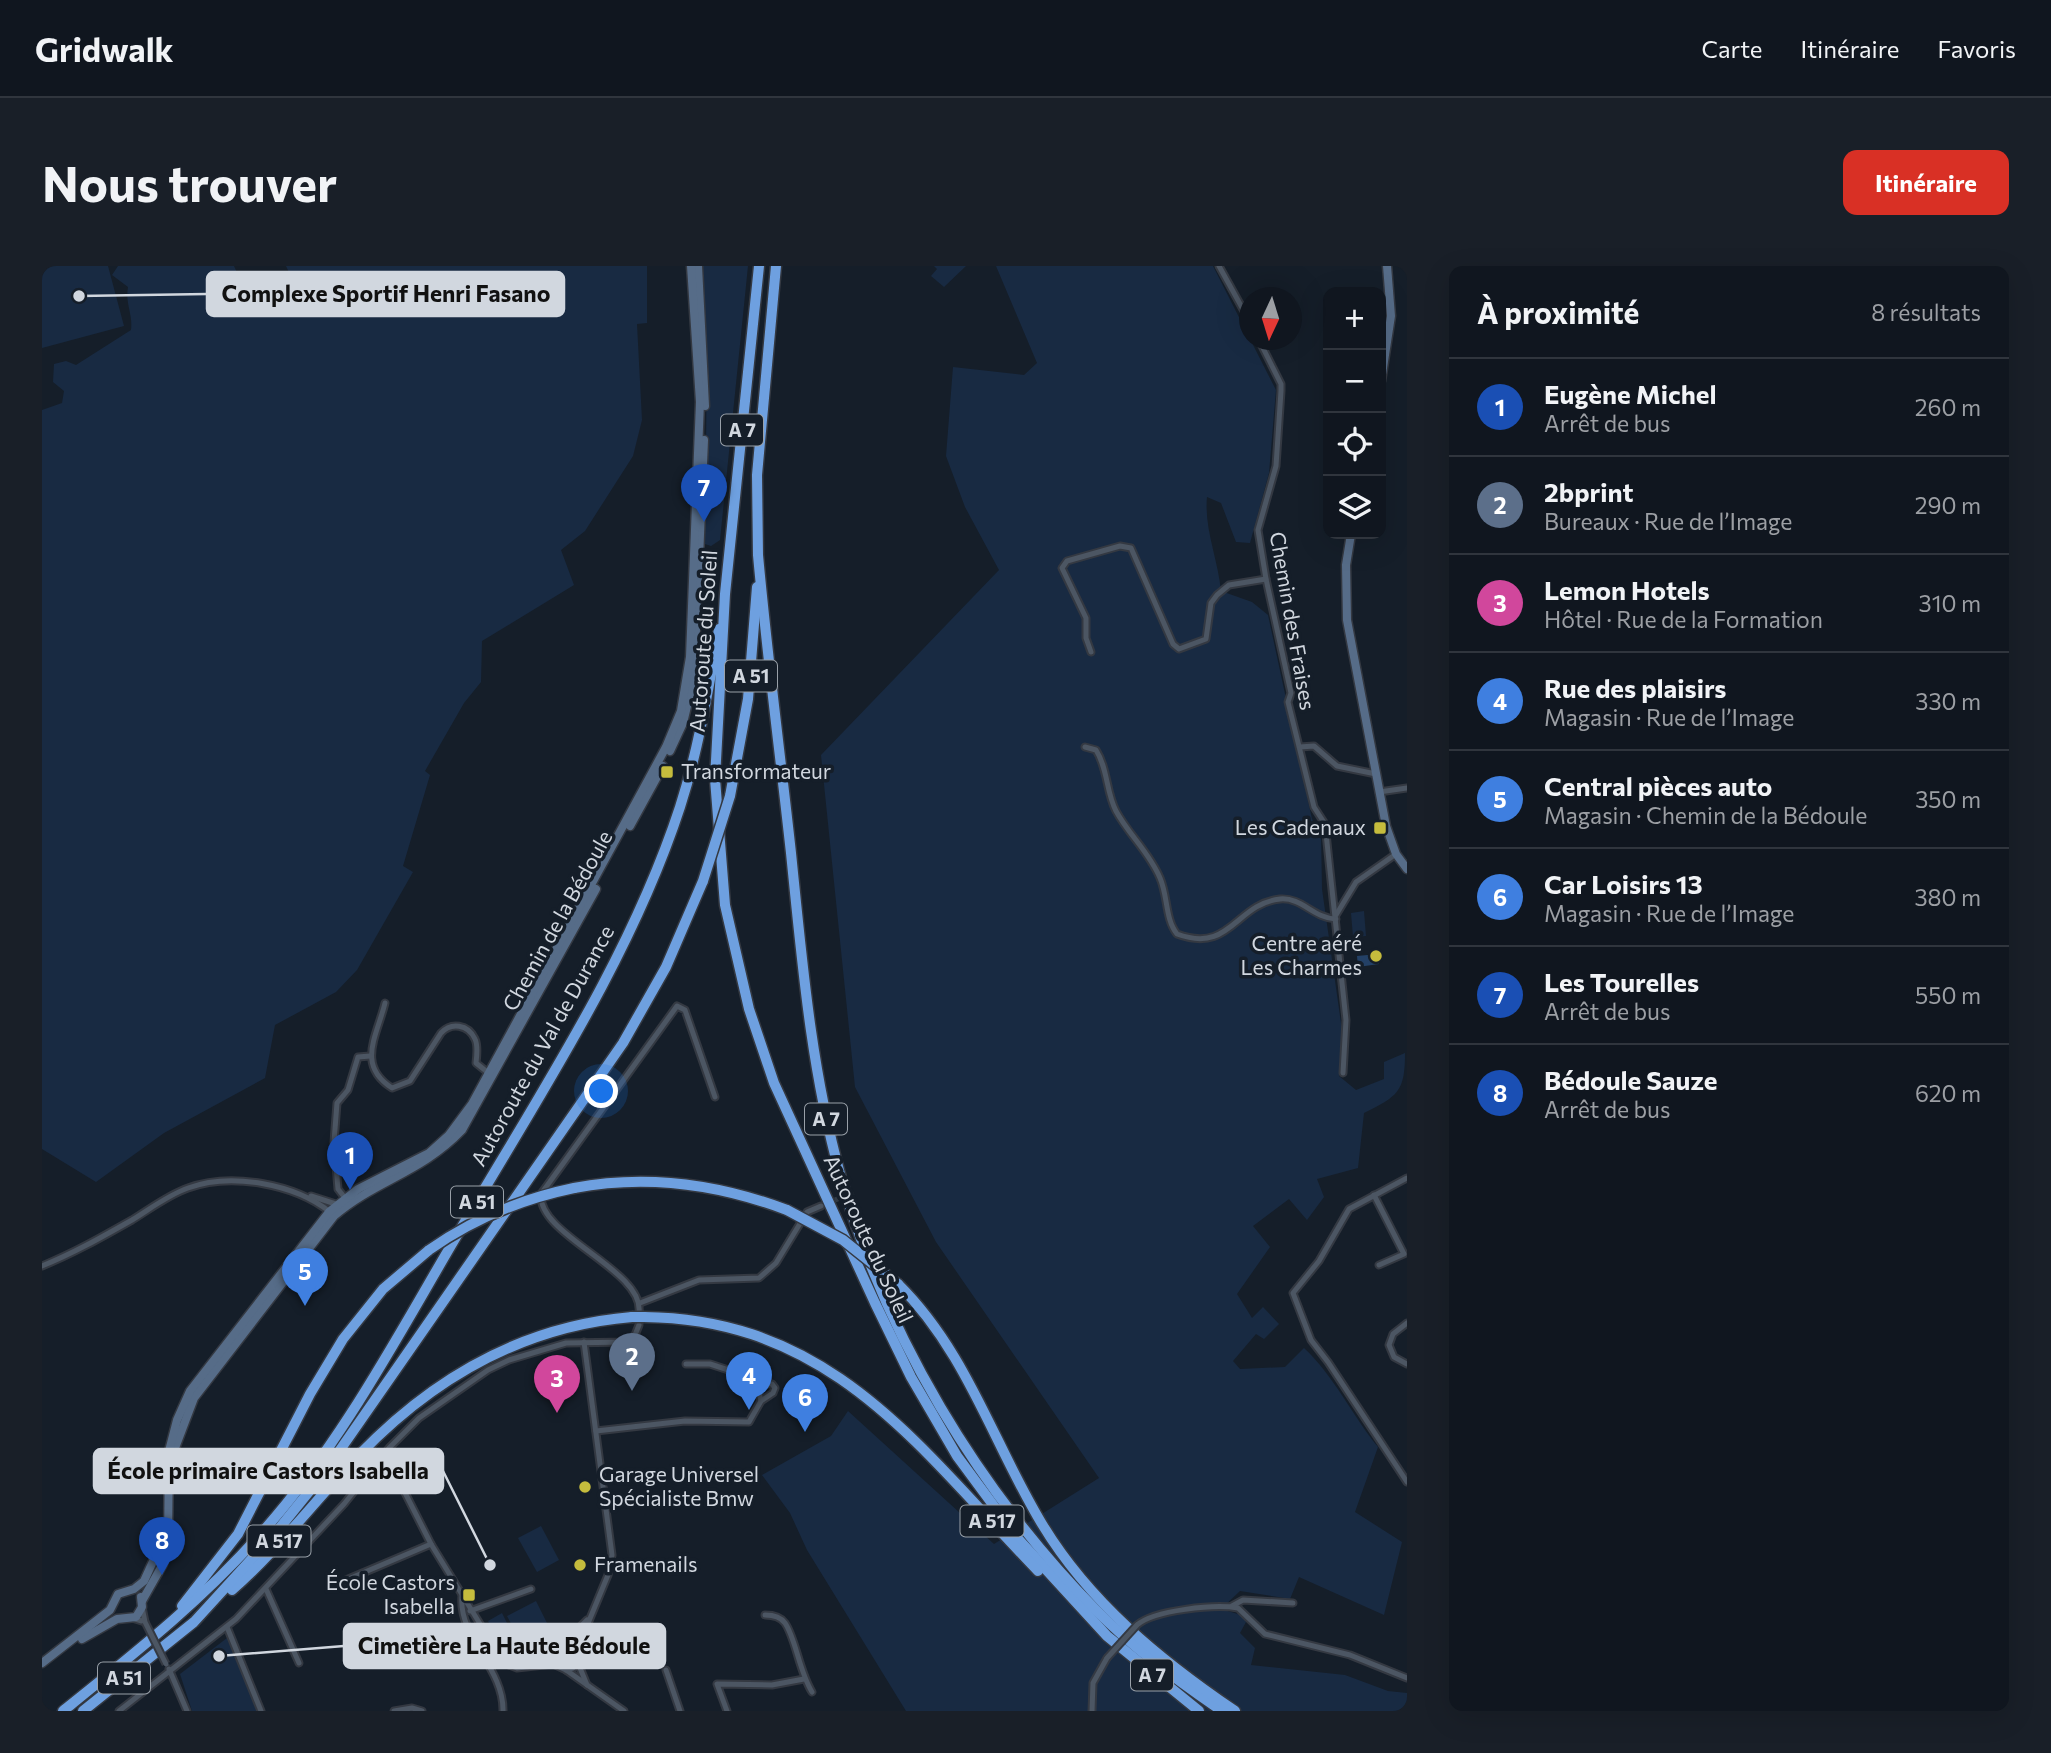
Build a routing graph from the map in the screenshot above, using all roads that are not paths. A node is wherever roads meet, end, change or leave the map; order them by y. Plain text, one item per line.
1 (691, 266) edge
2 (698, 266) edge
3 (759, 266) edge
4 (776, 266) edge
5 (1219, 266) edge
6 (1387, 266) edge
7 (1239, 302) edge
8 (1263, 350) edge
9 (1386, 350) edge
10 (1350, 539) edge
11 (758, 555) junction
12 (1265, 579) junction
13 (725, 594) junction
14 (1091, 653) dead end
15 (1085, 747) dead end
16 (1300, 747) junction
17 (1376, 774) junction
18 (1407, 788) edge
19 (1379, 792) junction
20 (1396, 854) junction
21 (1407, 869) edge
22 (1336, 917) junction
23 (384, 1003) dead end
24 (370, 1056) junction
25 (1343, 1073) dead end
26 (491, 1075) junction
27 (715, 1097) dead end
28 (1407, 1178) edge
29 (301, 1195) junction
30 (1374, 1195) junction
31 (342, 1203) junction
32 (821, 1206) tunnel mouth
33 (331, 1214) junction
34 (1379, 1265) dead end
35 (42, 1266) edge
36 (640, 1303) junction
37 (638, 1318) junction
38 (1407, 1323) edge
39 (584, 1342) junction
40 (686, 1364) dead end
41 (1407, 1364) edge
42 (760, 1383) junction
43 (761, 1401) junction
44 (596, 1431) junction
45 (379, 1462) junction
46 (1407, 1482) edge
47 (170, 1517) junction
48 (431, 1544) junction
49 (346, 1580) dead end
50 (266, 1588) junction
51 (531, 1589) dead end
52 (130, 1590) junction
53 (462, 1596) junction
54 (1293, 1603) dead end
55 (113, 1604) junction
56 (142, 1604) junction
57 (1232, 1607) junction
58 (470, 1611) junction
59 (765, 1615) dead end
60 (129, 1618) junction
61 (587, 1620) junction
62 (145, 1622) junction
63 (194, 1622) junction
64 (227, 1628) junction
65 (1107, 1636) junction
66 (569, 1638) junction
67 (579, 1645) junction
68 (550, 1650) junction
69 (299, 1663) dead end
70 (578, 1663) junction
71 (42, 1664) edge
72 (553, 1664) junction
73 (517, 1668) junction
74 (566, 1670) junction
75 (666, 1670) dead end
76 (170, 1672) junction
77 (1407, 1678) edge
78 (804, 1679) junction
79 (589, 1688) junction
80 (811, 1692) dead end
81 (62, 1711) edge
82 (83, 1711) edge
83 (119, 1711) edge
84 (187, 1711) edge
85 (261, 1711) edge
86 (394, 1711) edge
87 (422, 1711) edge
88 (503, 1711) edge
89 (624, 1711) edge
90 (680, 1711) edge
91 (726, 1711) edge
92 (1092, 1711) edge
93 (1199, 1711) edge
94 (1222, 1711) edge
95 (1235, 1711) edge

1 - 26 street, Chemin de la Bédoule
2 - 26 street, Chemin de la Bédoule
3 - 13 highway, Autoroute du Soleil / A 7
4 - 11 highway, Autoroute du Soleil / A 7
5 - 7 street
6 - 9 street
8 - 12 street, Chemin des Fraises
10 - 17 street
11 - 63 highway, A 51, bridge
11 - 94 highway, Autoroute du Soleil / A 7
12 - 14 street
12 - 16 street, Chemin des Fraises
13 - 65 highway, Autoroute du Soleil / A 7
13 - 81 highway, Autoroute du Val de Durance / A 51
15 - 22 street
16 - 17 street
16 - 22 street, Chemin des Fraises
17 - 19 street
18 - 19 street
19 - 20 street
20 - 21 street
20 - 22 street
22 - 25 street, Chemin des Fraises
23 - 24 street
24 - 26 street
24 - 31 street
26 - 31 street, Chemin de la Bédoule
27 - 36 street
28 - 30 street
29 - 31 street
29 - 33 street
29 - 35 street
30 - 34 street
30 - 46 street
31 - 33 street, Chemin de la Bédoule
32 - 36 street
33 - 47 street, Chemin de la Bédoule
36 - 37 street
37 - 39 street
37 - 63 highway, A 517
37 - 65 highway, A 517
38 - 41 street
39 - 44 street
39 - 45 street
40 - 42 street
42 - 43 street
42 - 43 street
43 - 44 street
44 - 61 street
45 - 48 street
45 - 50 street
47 - 52 street, Chemin de la Bédoule
47 - 56 street, Chemin de la Bédoule
48 - 49 street
48 - 53 street
50 - 64 street
50 - 69 street
51 - 58 street
52 - 55 street
52 - 56 street
53 - 58 street
53 - 88 street
54 - 57 street
55 - 60 street
55 - 71 street
56 - 60 street
56 - 62 street
57 - 77 street
57 - 92 street, bridge
58 - 73 street
59 - 78 street
60 - 62 street
60 - 71 street
61 - 66 street
61 - 67 street
62 - 76 street, bridge
63 - 82 highway, A 51
64 - 76 street
64 - 85 street
65 - 93 highway, Autoroute du Soleil / A 7
66 - 67 street
66 - 68 street
67 - 70 street
68 - 72 street
68 - 73 street
70 - 74 street
70 - 79 street
72 - 73 street
72 - 74 street
74 - 79 street
75 - 90 street
76 - 83 street
76 - 84 street
78 - 80 street
78 - 91 street
79 - 89 street
81 - 95 highway, A 517, bridge
86 - 87 street

